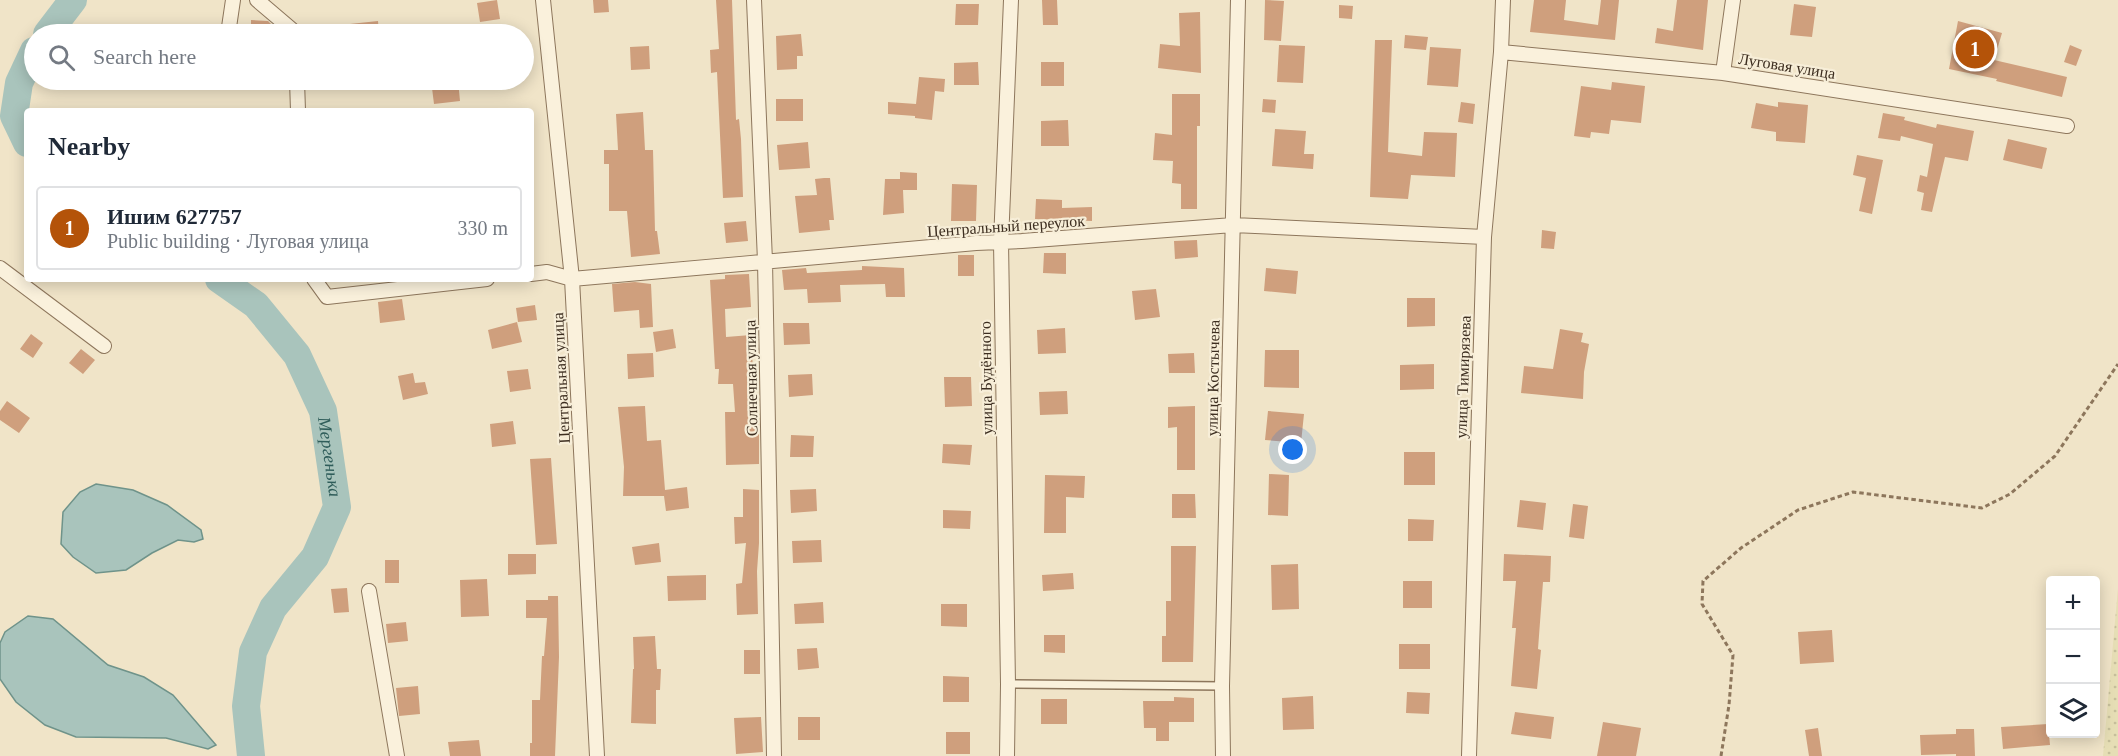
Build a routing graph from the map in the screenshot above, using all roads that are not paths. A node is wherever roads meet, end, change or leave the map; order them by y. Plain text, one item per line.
1 (233, 0) edge
2 (257, 0) edge
3 (543, 0) edge
4 (754, 0) edge
5 (1011, 0) edge
6 (1238, 0) edge
7 (1503, 0) edge
8 (1733, 0) edge
9 (229, 24) edge
10 (285, 24) edge
11 (1501, 52) junction
12 (1723, 73) junction
13 (297, 90) edge
14 (298, 108) edge
15 (2067, 126) dead end
16 (1233, 225) junction
17 (1484, 237) junction
18 (1001, 242) junction
19 (765, 261) junction
20 (0, 268) edge
21 (534, 274) edge
22 (572, 279) junction
23 (316, 282) edge
24 (460, 282) edge
25 (104, 346) dead end
26 (369, 591) dead end
27 (1008, 684) junction
28 (1222, 686) junction
29 (397, 756) edge
30 (597, 756) edge
31 (774, 756) edge
32 (1007, 756) edge
33 (1222, 756) edge
34 (1469, 756) edge

1 - 9 street
2 - 10 street
3 - 22 street, Центральная улица
4 - 19 street, Солнечная улица
5 - 18 street, улица Будённого
6 - 16 street, улица Костычева
7 - 11 street, улица Тимирязева
8 - 12 street
11 - 12 street, Луговая улица
11 - 17 street, улица Тимирязева
12 - 15 street, Луговая улица
13 - 14 street
16 - 17 street, Центральный переулок
16 - 18 street, Центральный переулок
16 - 28 street, улица Костычева
17 - 34 street, улица Тимирязева
18 - 19 street, Центральный переулок
18 - 27 street, улица Будённого
19 - 22 street, Центральный переулок
19 - 31 street, Солнечная улица
20 - 25 street
21 - 22 street, Центральный переулок
22 - 30 street, Центральная улица
23 - 24 street
26 - 29 street
27 - 28 lane
27 - 32 street, улица Будённого
28 - 33 street, улица Костычева

